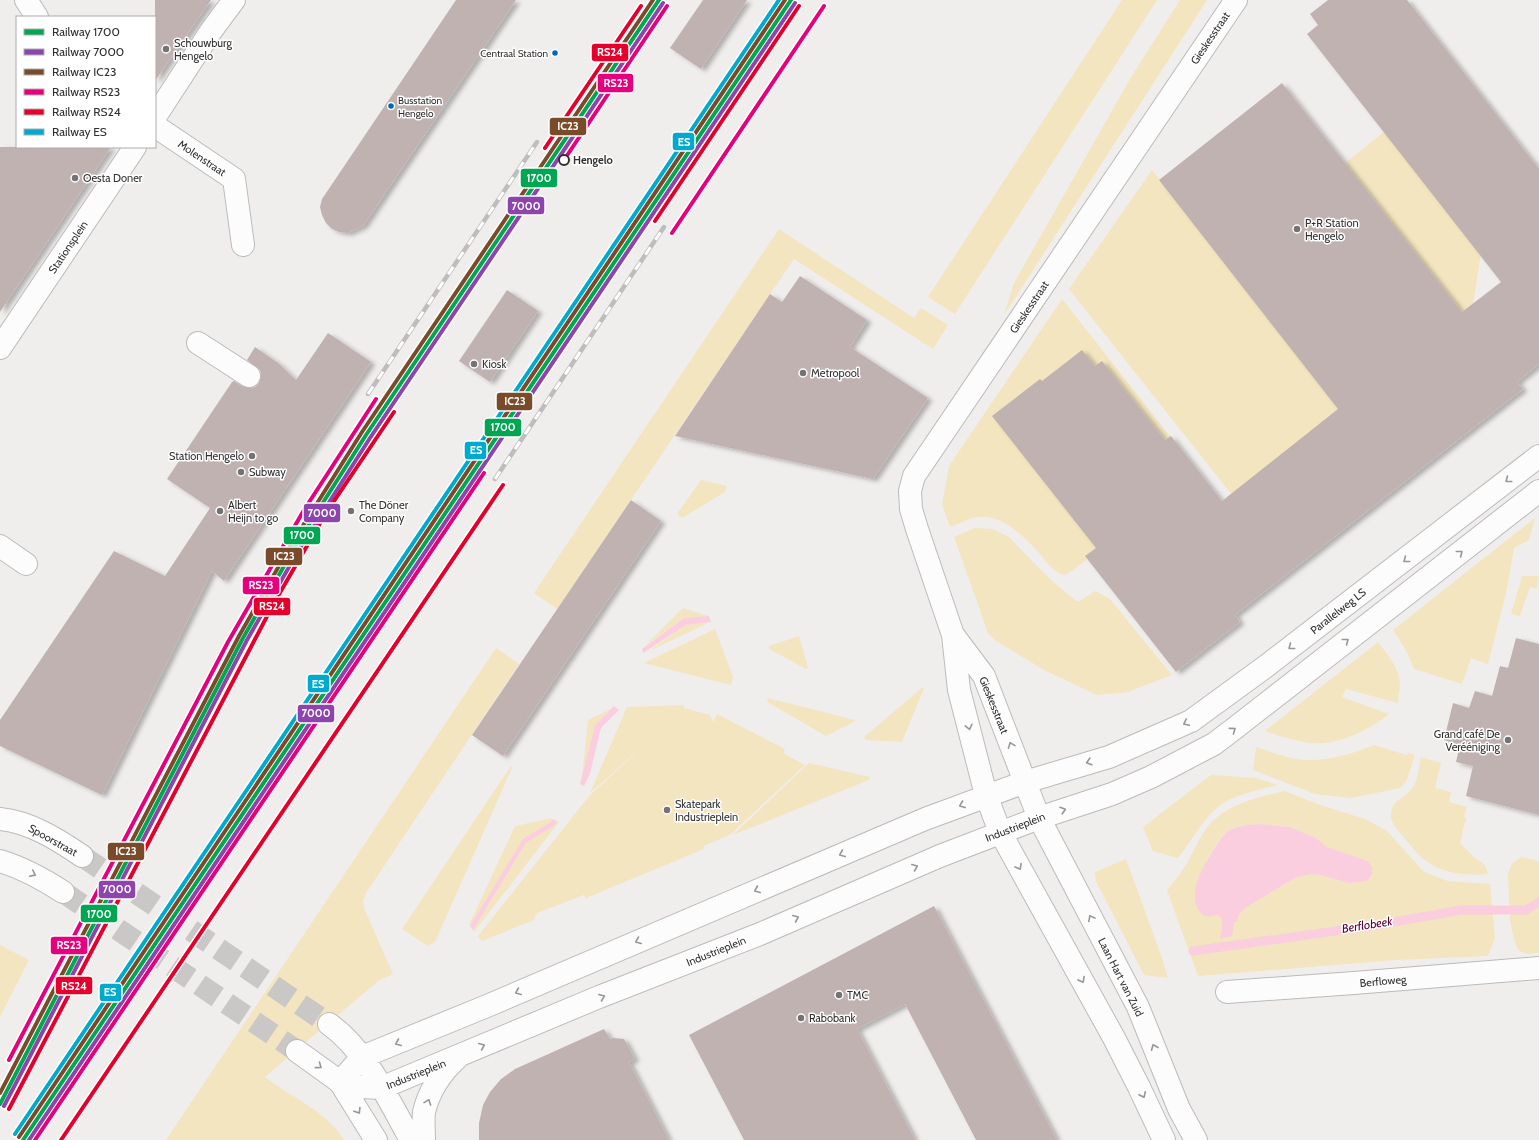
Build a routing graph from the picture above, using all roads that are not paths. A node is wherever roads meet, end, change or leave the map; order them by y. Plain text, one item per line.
1 (26, 0) edge
2 (234, 0) edge
3 (1236, 0) edge
4 (36, 16) edge
5 (156, 115) edge
6 (156, 127) edge
7 (134, 148) edge
8 (243, 245) dead end
9 (198, 343) dead end
10 (0, 348) edge
11 (249, 376) dead end
12 (1539, 456) edge
13 (1539, 491) edge
14 (0, 546) edge
15 (26, 564) dead end
16 (953, 635) junction
17 (1025, 782) junction
18 (986, 795) junction
19 (1039, 818) junction
20 (0, 819) edge
21 (1000, 832) junction
22 (82, 856) tunnel mouth
23 (0, 861) edge
24 (63, 892) tunnel mouth
25 (1539, 968) edge
26 (1228, 992) dead end
27 (329, 1024) tunnel mouth
28 (297, 1051) tunnel mouth
29 (460, 1055) junction
30 (362, 1057) junction
31 (340, 1082) junction
32 (381, 1088) junction
33 (376, 1140) edge
34 (411, 1140) edge
35 (424, 1140) edge
36 (1164, 1140) edge
37 (1196, 1140) edge

1 - 4 main road
2 - 5 main road
3 - 16 main road, Gieskesstraat
6 - 8 main road, Molenstraat
7 - 10 main road, Stationsplein
9 - 11 main road
12 -> 17 main road, Parallelweg LS
19 -> 13 main road, Industrieplein
14 - 15 main road
17 -> 16 main road, Gieskesstraat
16 -> 18 main road, Gieskesstraat
17 - 18 main road
17 - 19 main road, Gieskesstraat
18 - 21 main road, Gieskesstraat
18 -> 30 main road
19 - 21 main road, Industrieplein
37 -> 19 main road, Laan Hart van Zuid
20 - 22 main road, Spoorstraat
29 -> 21 main road, Industrieplein
21 -> 36 main road
23 -> 24 main road
25 - 26 main road, Berfloweg
27 - 30 main road
28 -> 31 main road
29 - 32 main road, Industrieplein
35 -> 29 main road
30 - 31 main road
30 - 32 main road
31 - 32 main road, Industrieplein
31 -> 33 main road
32 - 34 main road

